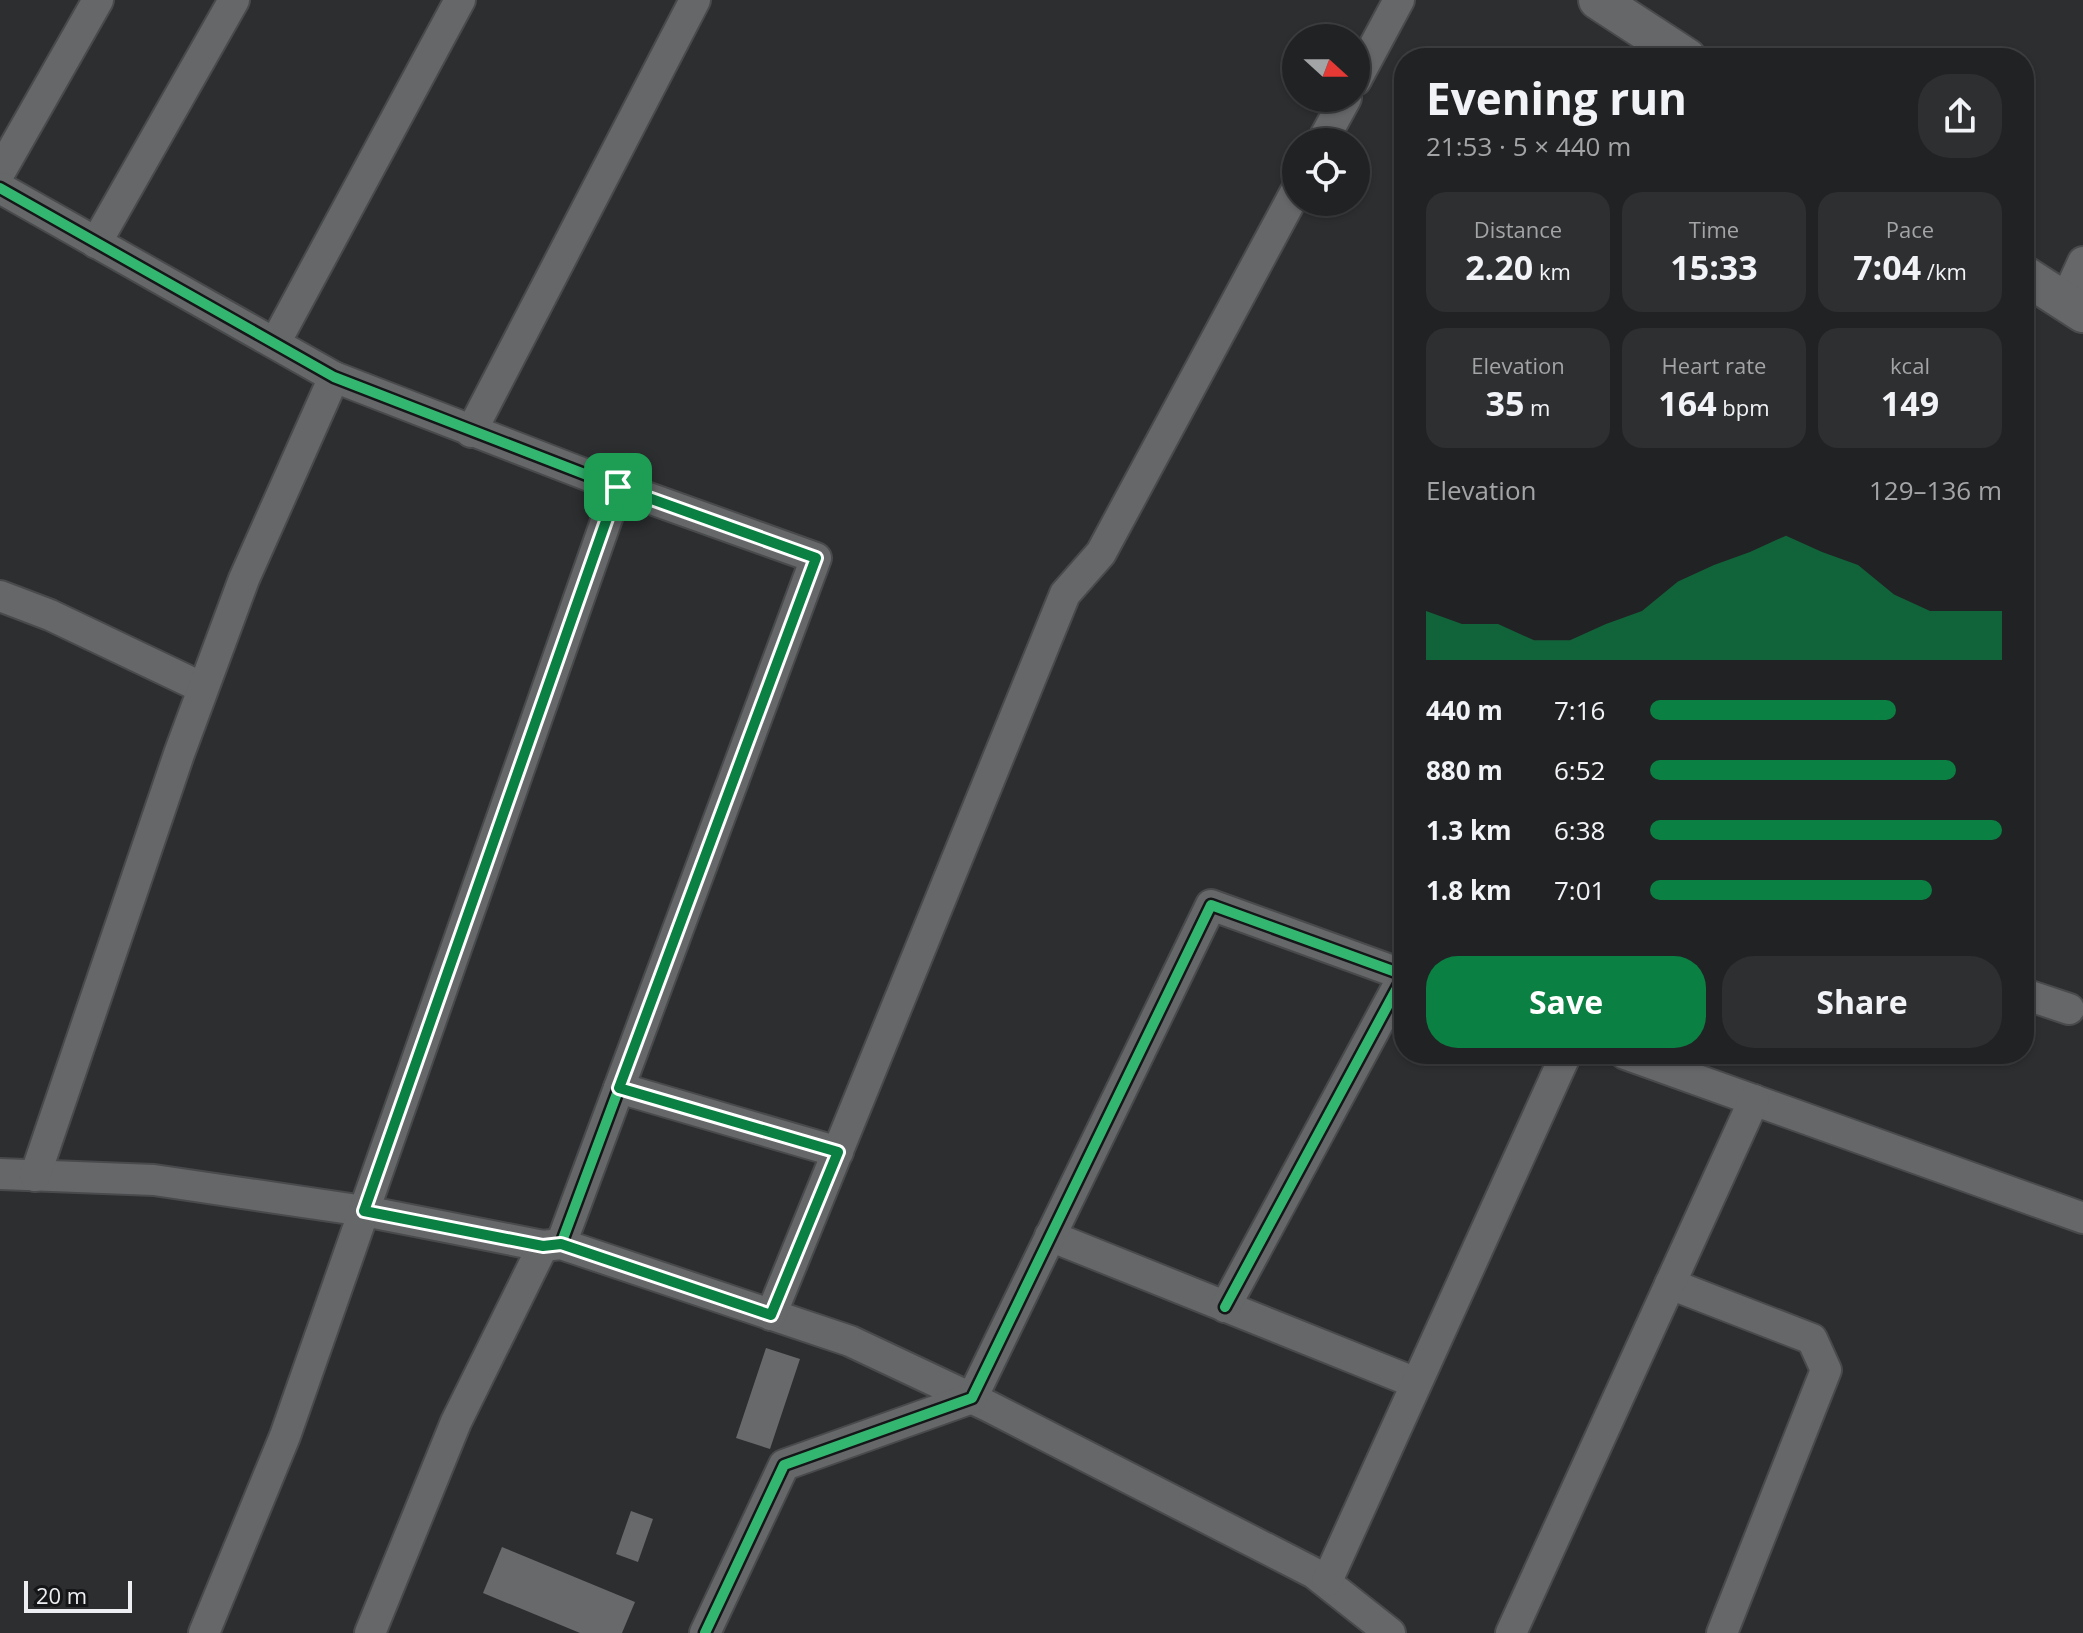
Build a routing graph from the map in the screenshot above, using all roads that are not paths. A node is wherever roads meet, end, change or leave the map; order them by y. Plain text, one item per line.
1 (98, 0) edge
2 (234, 0) edge
3 (460, 0) edge
4 (695, 0) edge
5 (1399, 0) edge
6 (1598, 0) edge
7 (1672, 48) edge
8 (1370, 54) edge
9 (0, 172) edge
10 (0, 188) edge
11 (1283, 216) edge
12 (96, 243) junction
13 (2083, 262) edge
14 (2034, 281) edge
15 (2074, 307) edge
16 (275, 343) junction
17 (334, 377) junction
18 (471, 432) junction
19 (618, 487) junction
20 (0, 596) edge
21 (203, 688) junction
22 (1394, 971) edge
23 (1394, 994) edge
24 (2034, 997) edge
25 (2069, 1009) dead end
26 (1561, 1064) edge
27 (1653, 1064) edge
28 (619, 1088) junction
29 (1754, 1100) junction
30 (838, 1152) junction
31 (0, 1174) edge
32 (35, 1176) junction
33 (364, 1211) junction
34 (2083, 1218) edge
35 (1050, 1236) junction
36 (552, 1245) junction
37 (1670, 1284) junction
38 (1225, 1307) junction
39 (771, 1315) junction
40 (1416, 1383) junction
41 (972, 1398) junction
42 (1327, 1581) junction
43 (204, 1633) edge
44 (370, 1633) edge
45 (705, 1633) edge
46 (1390, 1633) edge
47 (1511, 1633) edge
48 (1722, 1633) edge

1 - 9 street
2 - 12 street
3 - 16 street
4 - 18 street
5 - 8 street
6 - 7 street
10 - 12 street
11 - 30 street
12 - 16 street
13 - 15 street
14 - 15 street
16 - 17 street
17 - 18 street
17 - 21 street
18 - 19 street
19 - 28 street
19 - 33 street
20 - 21 street
21 - 32 street
22 - 35 street
23 - 38 street
24 - 25 street
26 - 40 street
27 - 29 street
28 - 30 street
28 - 36 street
29 - 34 street
29 - 37 street
30 - 39 street
31 - 32 street
32 - 33 street
33 - 36 street
33 - 43 street
35 - 38 street
35 - 41 street
36 - 39 street
36 - 44 street
37 - 47 street
37 - 48 street
38 - 40 street
39 - 41 street
40 - 42 street
41 - 42 street
41 - 45 street
42 - 46 street

